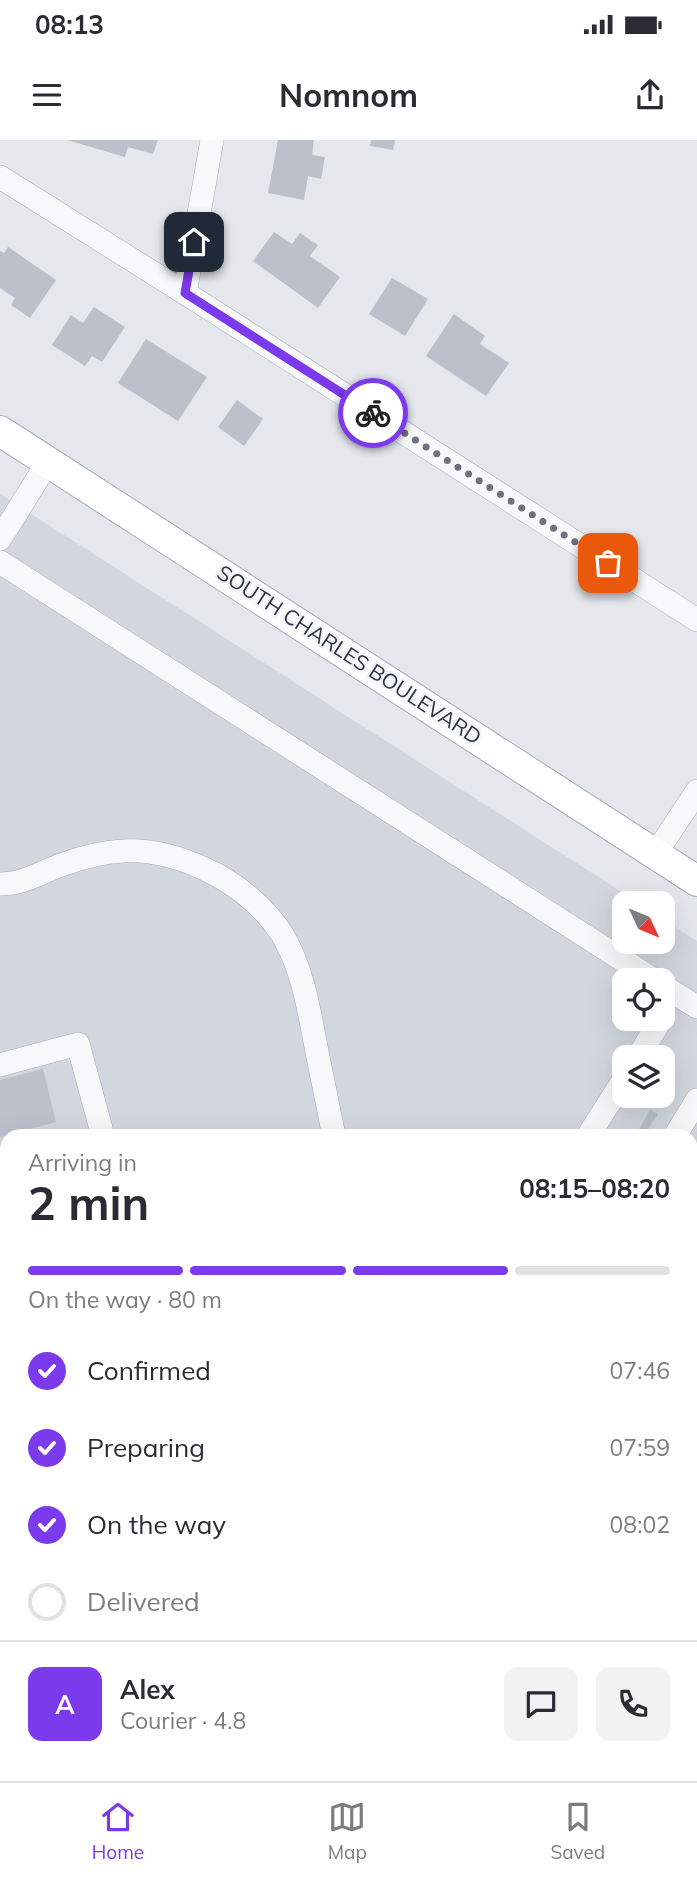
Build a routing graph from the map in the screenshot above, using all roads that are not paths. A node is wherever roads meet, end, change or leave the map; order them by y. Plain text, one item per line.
1 (212, 140) edge
2 (0, 177) edge
3 (185, 293) junction
4 (0, 431) edge
5 (48, 462) junction
6 (0, 539) edge
7 (0, 562) edge
8 (697, 620) edge
9 (697, 791) edge
10 (656, 853) junction
11 (697, 881) edge
12 (0, 884) edge
13 (635, 968) edge
14 (675, 993) edge
15 (697, 1007) edge
16 (0, 1065) edge
17 (612, 1099) edge
18 (697, 1100) edge
19 (101, 1129) edge
20 (333, 1129) edge
21 (593, 1129) edge
22 (679, 1129) edge

1 - 3 street
2 - 3 street
3 - 8 street
4 - 5 main road, SOUTH CHARLES BOULEVARD
5 - 6 street
5 - 10 main road, SOUTH CHARLES BOULEVARD
7 - 13 street
9 - 10 street
10 - 11 main road, SOUTH CHARLES BOULEVARD
12 - 20 street
14 - 15 street
16 - 19 street
17 - 21 street
18 - 22 street

